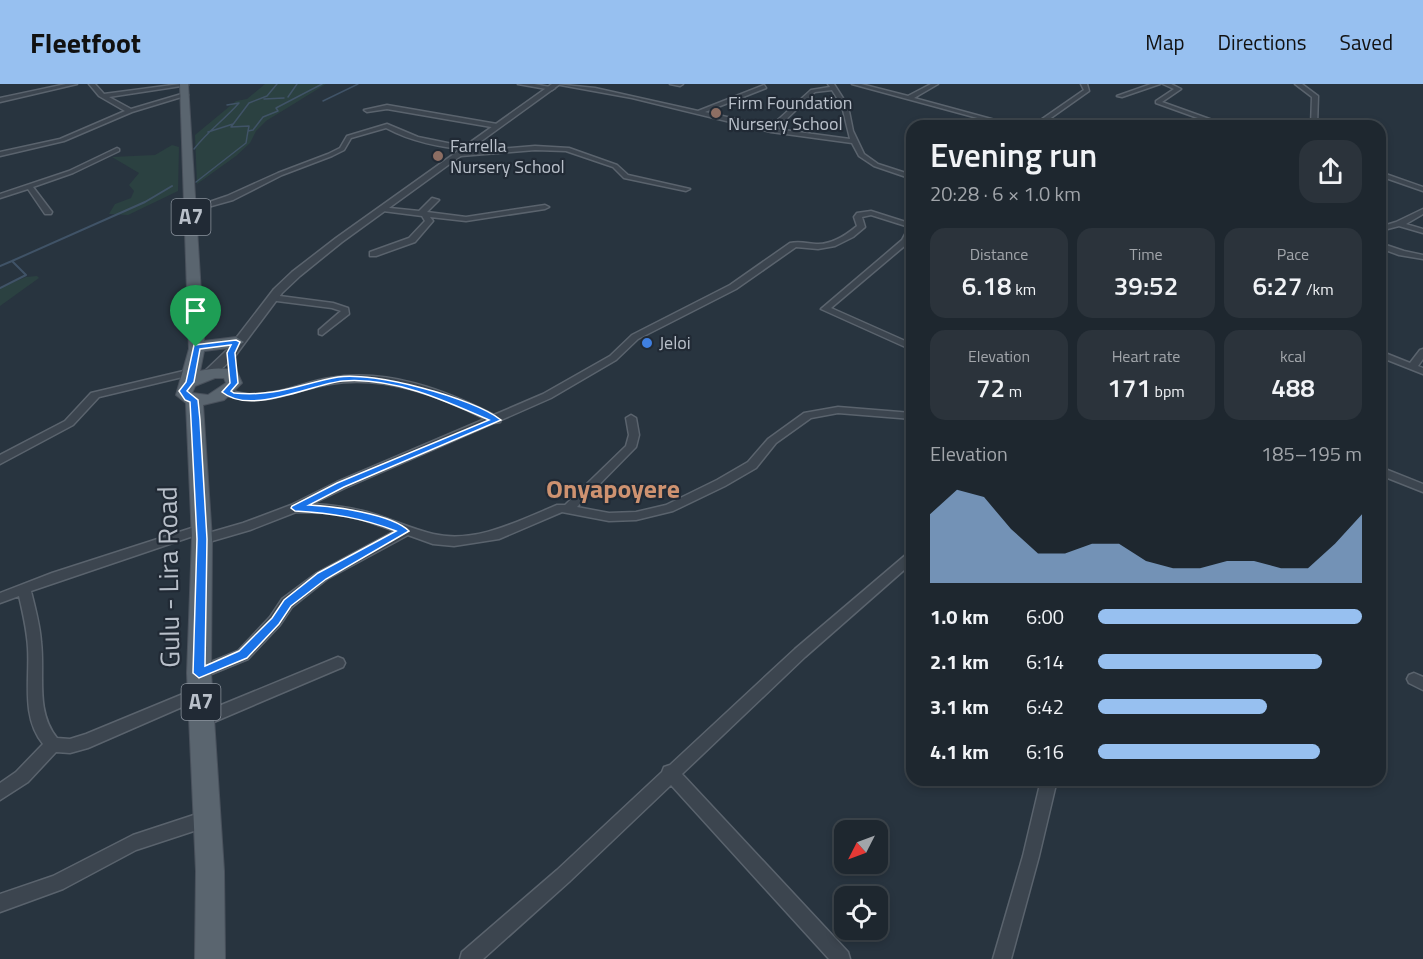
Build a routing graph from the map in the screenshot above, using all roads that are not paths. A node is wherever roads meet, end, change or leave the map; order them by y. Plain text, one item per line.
1 (74, 84) edge
2 (92, 84) edge
3 (521, 84) edge
4 (673, 84) edge
5 (680, 84) edge
6 (855, 84) edge
7 (935, 84) edge
8 (1084, 84) edge
9 (1157, 84) edge
10 (1166, 84) edge
11 (1298, 84) edge
12 (555, 85) edge
13 (833, 86) edge
14 (764, 87) dead end
15 (185, 88) edge
16 (104, 96) junction
17 (1120, 96) dead end
18 (909, 98) junction
19 (0, 100) edge
20 (367, 110) dead end
21 (130, 111) junction
22 (698, 113) junction
23 (992, 120) edge
24 (1046, 120) edge
25 (1209, 120) edge
26 (1314, 120) edge
27 (497, 126) junction
28 (771, 130) junction
29 (854, 141) junction
30 (117, 150) dead end
31 (465, 151) junction
32 (0, 154) edge
33 (906, 175) edge
34 (1386, 176) edge
35 (29, 186) junction
36 (686, 189) dead end
37 (1423, 189) edge
38 (0, 196) edge
39 (435, 200) dead end
40 (545, 207) dead end
41 (383, 209) junction
42 (190, 210) junction
43 (1423, 211) edge
44 (48, 212) dead end
45 (427, 216) junction
46 (1399, 224) junction
47 (906, 225) edge
48 (1386, 227) edge
49 (1423, 231) edge
50 (906, 239) edge
51 (1386, 247) edge
52 (373, 254) dead end
53 (1423, 257) edge
54 (272, 298) junction
55 (322, 332) dead end
56 (906, 345) edge
57 (234, 347) junction
58 (197, 348) junction
59 (1423, 352) edge
60 (1386, 356) edge
61 (1412, 367) junction
62 (1423, 371) edge
63 (200, 375) junction
64 (231, 375) junction
65 (223, 394) junction
66 (194, 400) junction
67 (906, 415) edge
68 (631, 418) dead end
69 (496, 420) junction
70 (196, 446) junction
71 (0, 460) edge
72 (1386, 473) edge
73 (1423, 488) edge
74 (295, 508) junction
75 (569, 508) junction
76 (405, 531) junction
77 (202, 534) junction
78 (906, 562) edge
79 (24, 588) junction
80 (0, 598) edge
81 (338, 663) dead end
82 (200, 683) junction
83 (202, 720) junction
84 (54, 745) junction
85 (670, 772) junction
86 (1048, 786) edge
87 (0, 792) edge
88 (206, 819) junction
89 (0, 903) edge
90 (210, 959) edge
91 (469, 959) edge
92 (841, 959) edge
93 (1002, 959) edge

1 - 19 street
2 - 16 street
3 - 12 street
4 - 5 street
6 - 18 street
7 - 18 street
8 - 24 street
9 - 17 street
10 - 25 street
11 - 26 street
12 - 22 street
12 - 27 street
13 - 28 street
13 - 29 street
14 - 22 street
15 - 16 street
15 - 21 street
15 - 42 main road, A7
16 - 21 street
18 - 23 street
20 - 27 street
21 - 32 street
22 - 28 street
27 - 31 street
28 - 29 street
29 - 33 street
30 - 35 street
31 - 36 street
31 - 41 street
31 - 42 street
34 - 37 street
35 - 38 street
35 - 44 street
39 - 45 street
40 - 45 street
41 - 45 street
41 - 54 street
42 - 58 main road, A7
43 - 46 street
45 - 52 street
46 - 48 street
46 - 49 street
47 - 69 street
50 - 56 street
51 - 53 street
54 - 55 street
54 - 57 street
57 - 58 main road
57 - 63 street
57 - 64 street
58 - 63 main road, A7
59 - 61 street
60 - 61 street
61 - 62 street
63 - 64 main road
63 - 66 main road, A7
63 - 71 street
64 - 65 main road, A7
65 - 66 main road
65 - 69 street
65 - 70 main road, A7
66 - 70 main road, A7
67 - 75 street
68 - 75 street
69 - 74 street
70 - 77 main road, Gulu - Lira Road / A7
72 - 73 street
74 - 76 street
74 - 77 street
75 - 76 street
76 - 82 street
77 - 79 street
77 - 82 main road, Gulu - Lira Road / A7
78 - 85 street
79 - 80 street
79 - 84 street
81 - 83 street
82 - 83 main road, Gulu - Lira Road / A7
82 - 84 street
83 - 88 main road, Gulu - Lira Road / A7
84 - 87 street
85 - 91 street
85 - 92 street
86 - 93 street
88 - 89 street
88 - 90 main road, Gulu - Lira Road / A7

